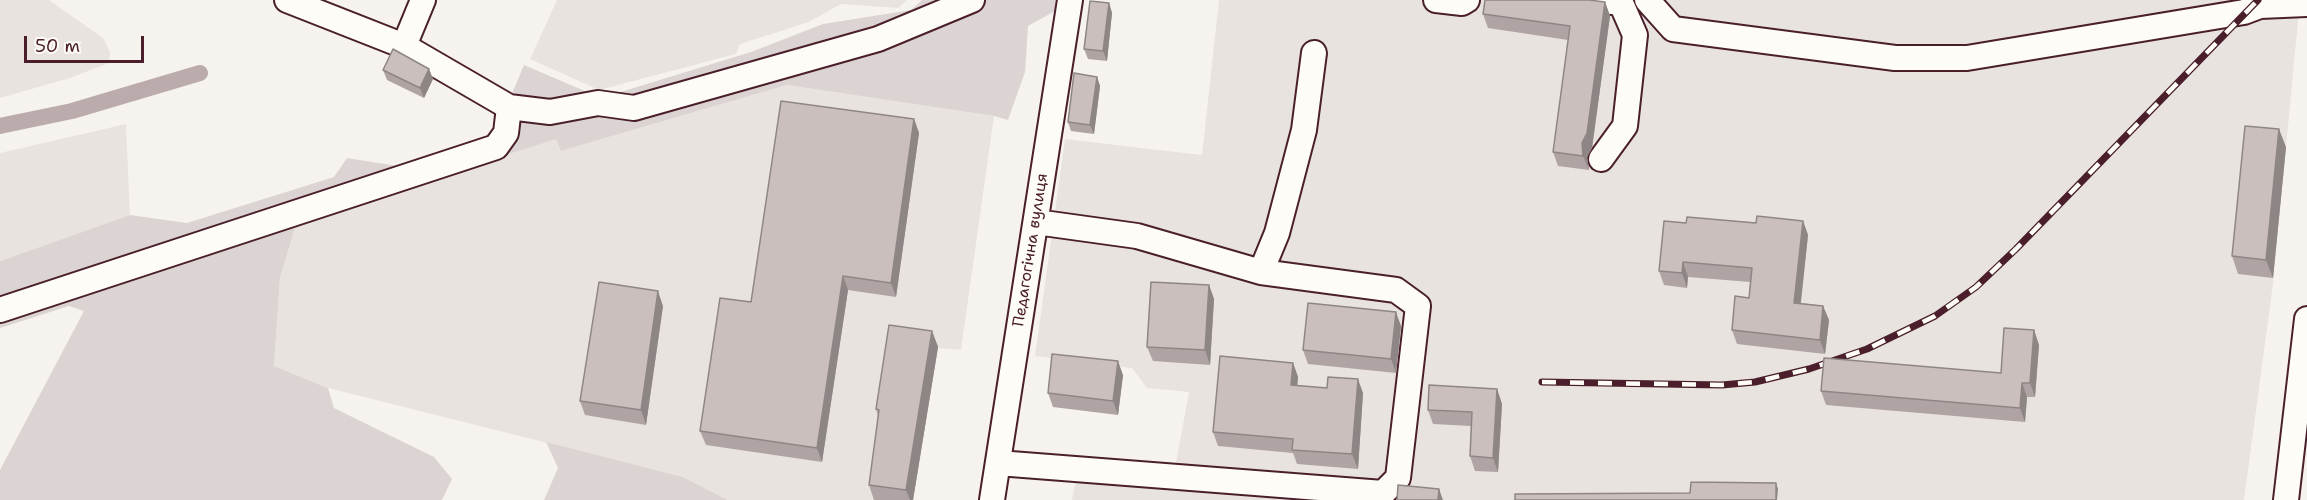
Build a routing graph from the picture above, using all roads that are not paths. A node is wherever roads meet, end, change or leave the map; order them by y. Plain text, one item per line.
1 (287, 0) edge
2 (423, 0) edge
3 (972, 0) edge
4 (1070, 0) edge
5 (1436, 0) edge
6 (1467, 0) edge
7 (1595, 0) edge
8 (1647, 0) edge
9 (2307, 4) edge
10 (405, 46) junction
11 (1314, 53) dead end
12 (509, 107) junction
13 (1601, 159) dead end
14 (1036, 222) junction
15 (1261, 272) junction
16 (0, 310) edge
17 (2307, 319) edge
18 (998, 463) junction
19 (992, 500) edge
20 (2286, 500) edge

1 - 10 street
2 - 10 street
3 - 12 street
4 - 14 street, Педагогічна вулиця
5 - 6 street
7 - 13 street
8 - 9 street
10 - 12 street
11 - 15 street
12 - 16 street
14 - 15 street
14 - 18 street, Педагогічна вулиця
15 - 18 street
17 - 20 street
18 - 19 street, Педагогічна вулиця

